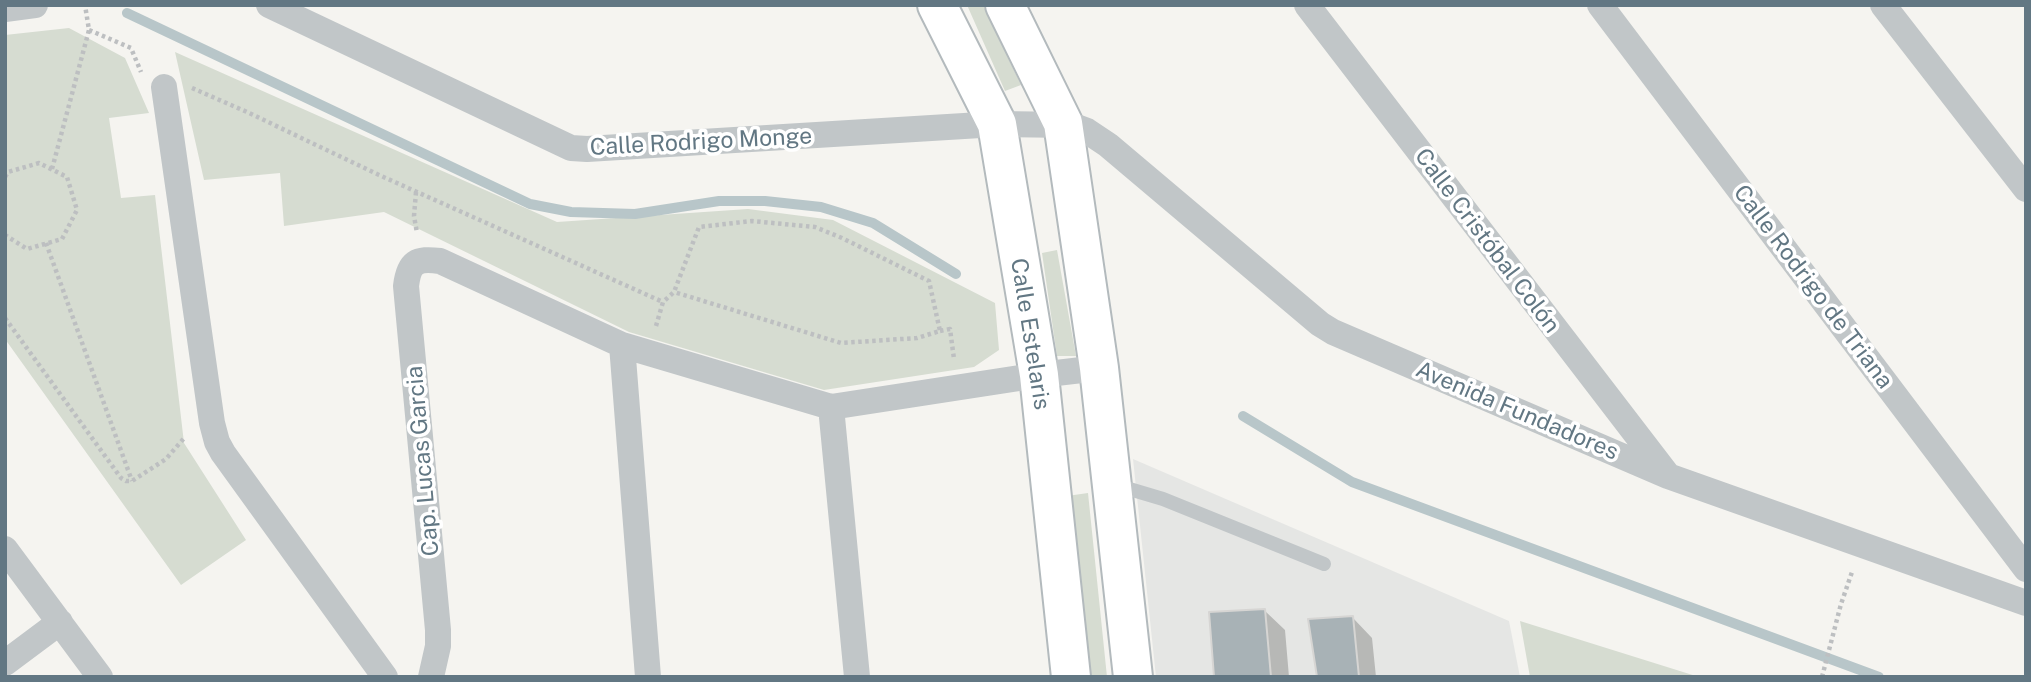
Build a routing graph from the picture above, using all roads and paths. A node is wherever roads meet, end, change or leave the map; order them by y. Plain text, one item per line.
1 (35, 5) edge
2 (85, 5) edge
3 (269, 5) edge
4 (937, 5) edge
5 (1005, 5) edge
6 (1307, 5) edge
7 (1600, 5) edge
8 (1883, 5) edge
9 (5, 9) edge
10 (89, 30) junction
11 (164, 87) junction
12 (1063, 123) junction
13 (997, 124) junction
14 (52, 169) junction
15 (5, 177) edge
16 (2026, 189) edge
17 (416, 192) junction
18 (5, 235) edge
19 (46, 243) junction
20 (426, 260) junction
21 (674, 292) junction
22 (5, 318) edge
23 (950, 329) dead end
24 (940, 331) junction
25 (622, 345) junction
26 (1099, 368) junction
27 (1039, 375) junction
28 (831, 407) junction
29 (212, 423) junction
30 (1668, 476) junction
31 (132, 481) junction
32 (1112, 484) junction
33 (5, 549) edge
34 (1324, 564) dead end
35 (2026, 569) edge
36 (2026, 603) edge
37 (1841, 604) dead end
38 (60, 622) junction
39 (5, 663) edge
40 (376, 674) edge
41 (100, 677) edge
42 (431, 677) edge
43 (648, 677) edge
44 (857, 677) edge
45 (1071, 677) edge
46 (1133, 677) edge
47 (1822, 677) edge

1 - 9 street
2 - 10 path
3 - 13 street, Calle Rodrigo Monge
4 - 13 street, Calle Estelaris
5 - 12 street
6 - 30 street, Calle Cristóbal Colón
7 - 35 street, Calle Rodrigo de Triana
8 - 16 street
10 - 11 path
10 - 14 path
11 - 17 path
11 - 29 street
12 - 13 street, Calle Rodrigo Monge
12 - 26 street
12 - 30 street, Avenida Fundadores
13 - 27 street, Calle Estelaris
14 - 15 path
14 - 19 path
17 - 20 path
17 - 21 path
18 - 19 path
19 - 31 path
20 - 25 street
20 - 42 street, Cap. Lucas Garcia
21 - 24 path
21 - 24 path
22 - 31 path
23 - 24 path
25 - 28 street
25 - 43 street
26 - 27 street
26 - 32 street
27 - 28 street
27 - 45 street, Calle Estelaris
28 - 44 street
29 - 31 path
29 - 40 street
30 - 36 street, Avenida Fundadores
32 - 34 lane
32 - 46 street
33 - 38 street
37 - 47 path
38 - 39 street
38 - 41 street

